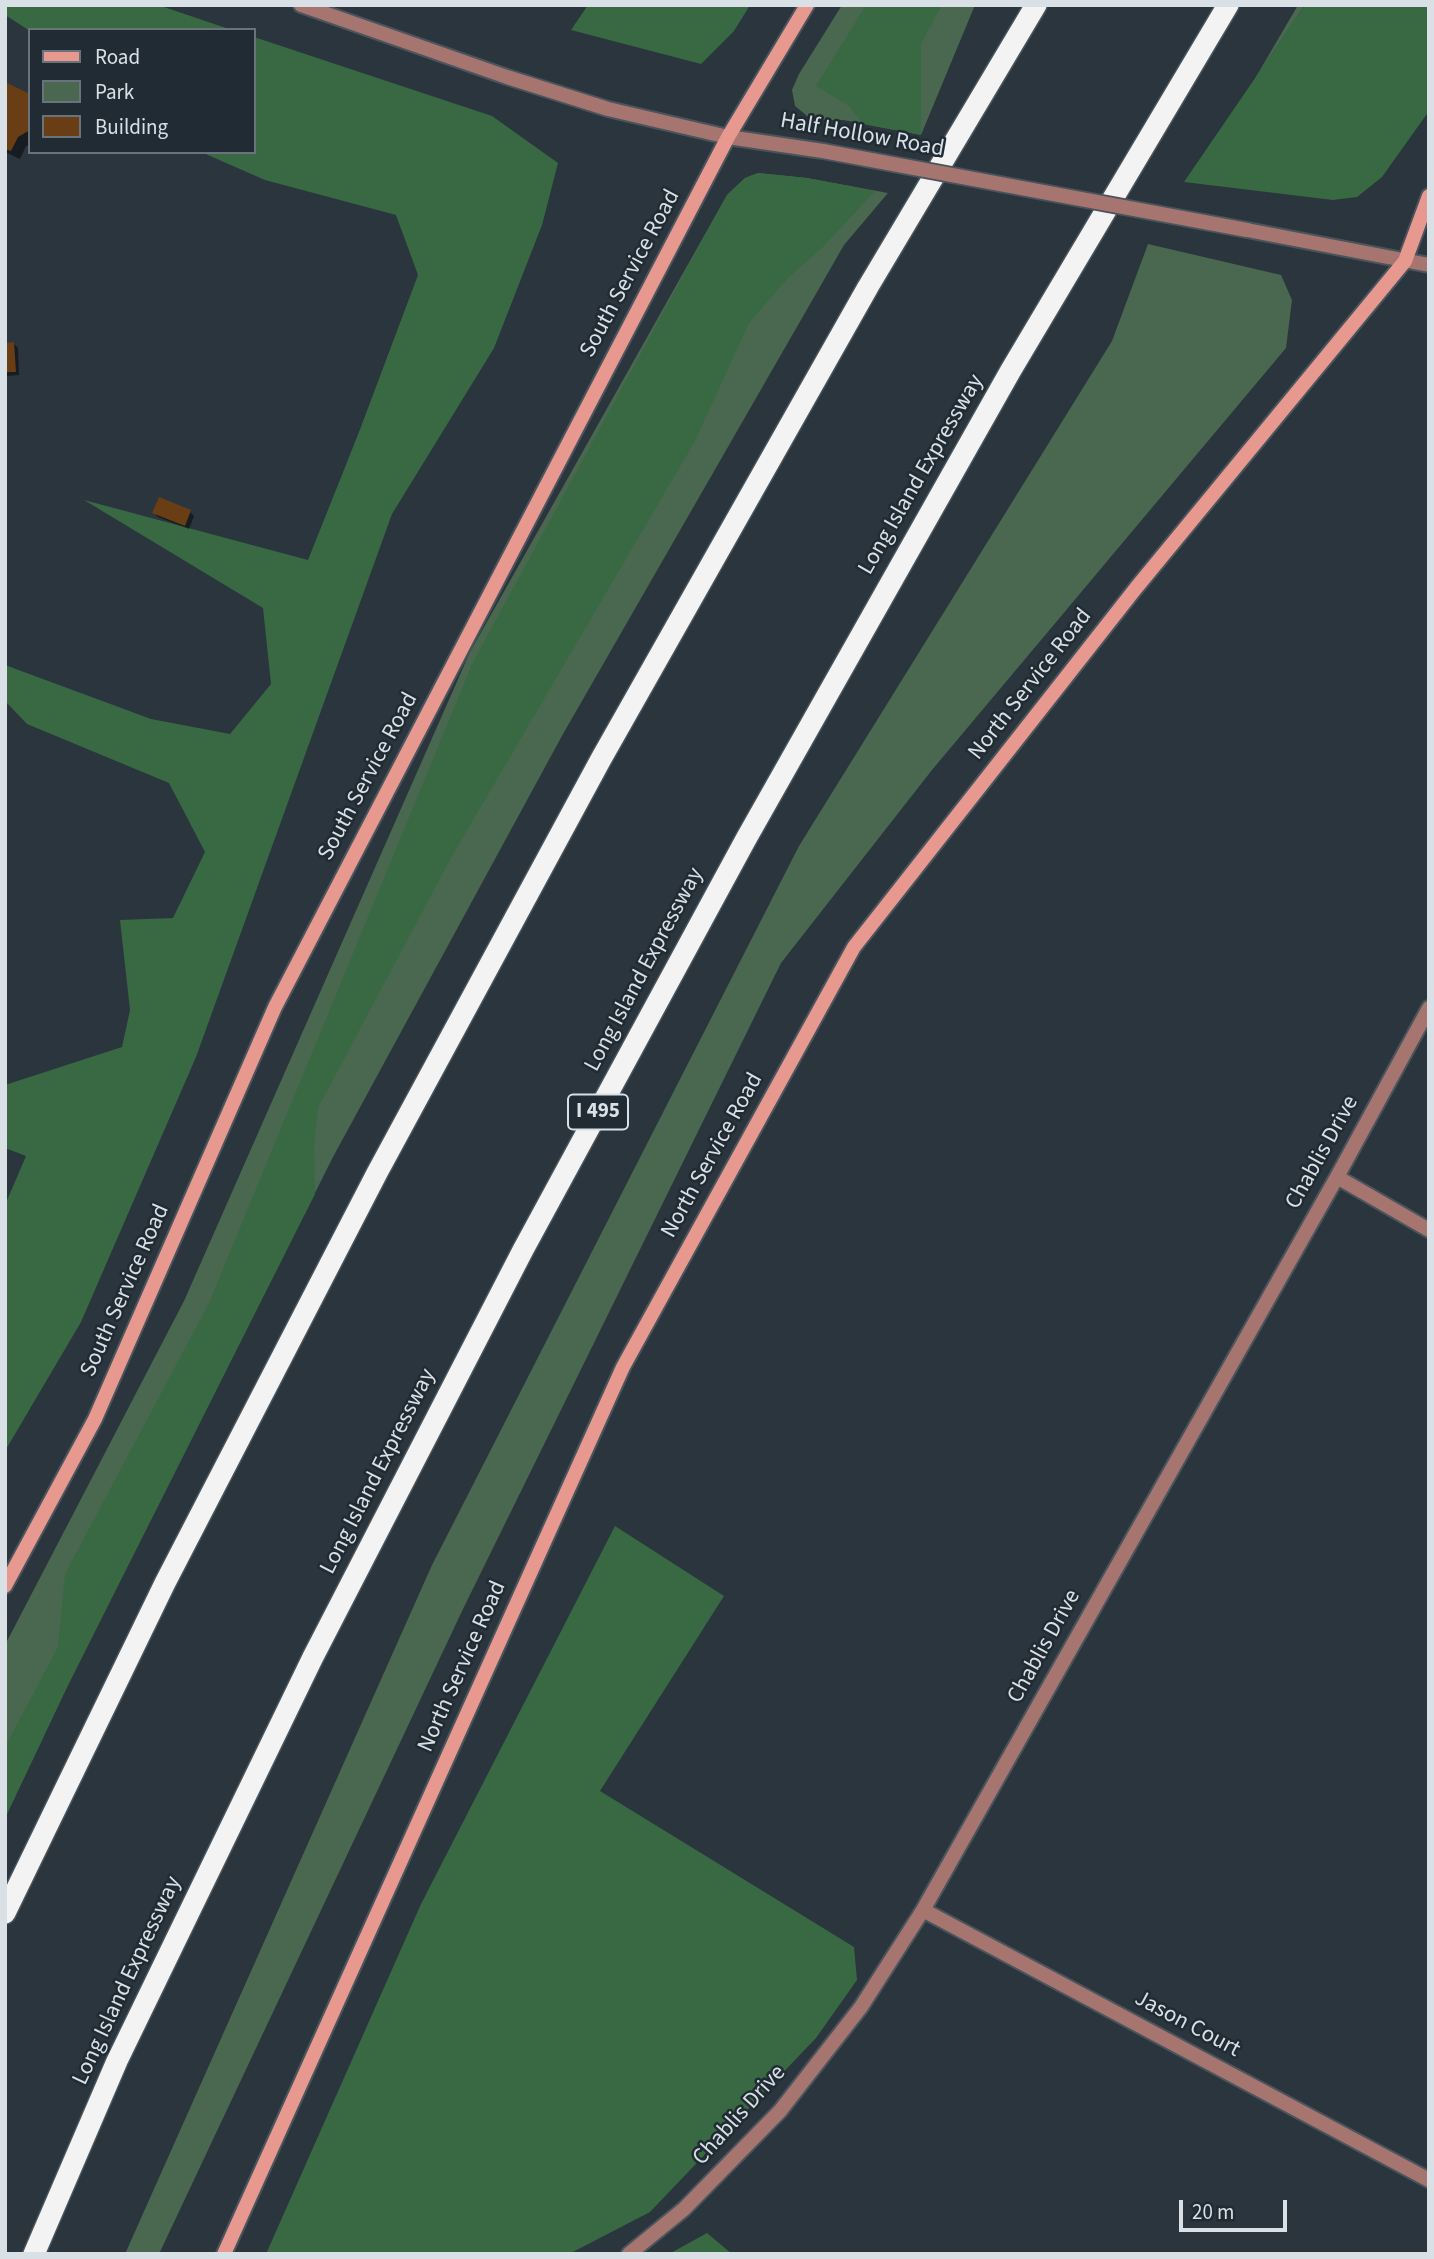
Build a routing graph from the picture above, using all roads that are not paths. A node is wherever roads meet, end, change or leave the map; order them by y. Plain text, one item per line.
1 (301, 5) edge
2 (807, 5) edge
3 (1035, 5) edge
4 (1228, 5) edge
5 (728, 137) junction
6 (1429, 196) edge
7 (1405, 261) junction
8 (1429, 265) edge
9 (1429, 1009) edge
10 (1337, 1177) junction
11 (1429, 1230) edge
12 (5, 1586) edge
13 (923, 1910) junction
14 (5, 1913) edge
15 (1429, 2180) edge
16 (34, 2254) edge
17 (224, 2254) edge
18 (629, 2254) edge

1 - 5 street, Half Hollow Road
2 - 5 main road, South Service Road
3 - 14 highway
4 - 16 highway, Long Island Expressway / I 495
5 - 7 street, Half Hollow Road, bridge
5 - 12 main road, South Service Road
6 - 7 main road, North Service Road
7 - 8 street, Half Hollow Road
7 - 17 main road, North Service Road
9 - 10 street, Chablis Drive
10 - 11 street
10 - 13 street, Chablis Drive
13 - 15 street, Jason Court
13 - 18 street, Chablis Drive

